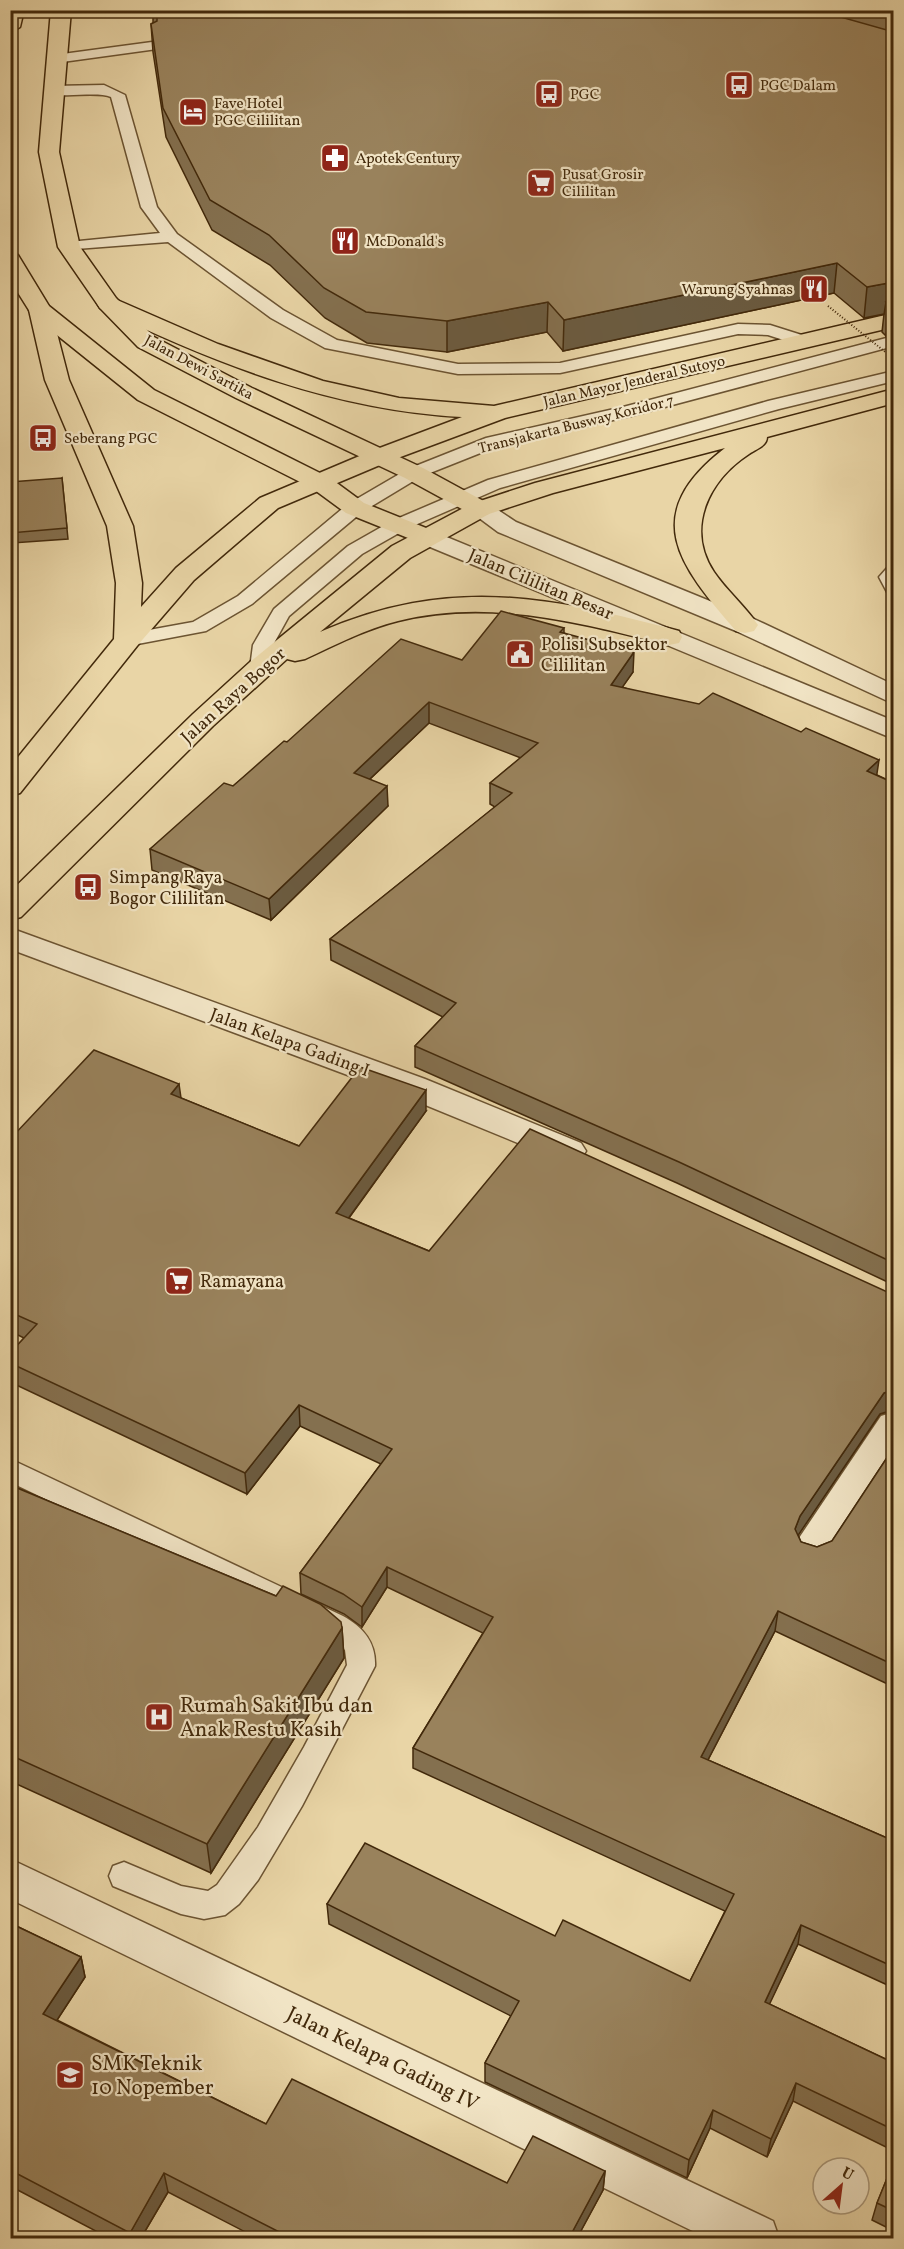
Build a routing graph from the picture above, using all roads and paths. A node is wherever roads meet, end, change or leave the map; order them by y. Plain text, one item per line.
1 (15, 10) edge
2 (61, 10) edge
3 (10, 27) edge
4 (152, 46) edge
5 (55, 59) junction
6 (53, 90) junction
7 (171, 237) junction
8 (69, 248) junction
9 (10, 260) edge
10 (108, 303) junction
11 (828, 306) edge
12 (40, 310) junction
13 (894, 320) edge
14 (864, 327) junction
15 (894, 328) edge
16 (802, 341) junction
17 (894, 341) edge
18 (894, 359) edge
19 (560, 368) junction
20 (894, 376) edge
21 (590, 391) junction
22 (894, 396) edge
23 (498, 413) junction
24 (787, 423) junction
25 (378, 456) junction
26 (414, 473) junction
27 (321, 483) junction
28 (469, 504) junction
29 (355, 508) junction
30 (399, 525) junction
31 (427, 537) junction
32 (894, 572) edge
33 (894, 588) edge
34 (745, 625) junction
35 (669, 637) junction
36 (127, 640) junction
37 (260, 668) junction
38 (894, 696) edge
39 (894, 731) edge
40 (21, 759) edge
41 (10, 787) edge
42 (10, 910) edge
43 (10, 938) edge
44 (593, 1162) edge
45 (894, 1426) edge
46 (10, 1470) edge
47 (813, 1549) edge
48 (124, 1876) dead end
49 (10, 1878) edge
50 (756, 2238) edge

1 - 3 main road
2 - 5 main road, Jalan Dewi Sartika
4 - 5 lane
5 - 6 main road, Jalan Dewi Sartika
6 - 7 lane
6 - 8 main road, Jalan Dewi Sartika
7 - 8 lane
7 - 19 lane
8 - 10 main road, Jalan Dewi Sartika
9 - 12 main road
10 - 23 main road
10 - 25 main road, Jalan Dewi Sartika
11 - 18 path, bridge
12 - 27 main road
12 - 36 main road
13 - 14 main road, Jalan Mayor Jenderal Sutoyo
14 - 15 lane
14 - 16 main road, Jalan Mayor Jenderal Sutoyo
16 - 19 lane
16 - 21 main road, Jalan Mayor Jenderal Sutoyo
17 - 26 lane, Transjakarta Busway Koridor 7
19 - 21 lane
20 - 28 lane, Transjakarta Busway Koridor 7
21 - 23 main road, Jalan Mayor Jenderal Sutoyo
22 - 24 main road
23 - 25 main road, Jalan Mayor Jenderal Sutoyo
24 - 28 main road
24 - 34 main road
25 - 26 main road, Jalan Dewi Sartika
25 - 27 main road
26 - 28 main road
26 - 29 lane, Transjakarta Busway Koridor 7
27 - 29 main road
27 - 36 main road
28 - 30 lane, Transjakarta Busway Koridor 7
28 - 31 main road, Jalan Raya Bogor
28 - 34 street
29 - 30 main road, Jalan Cililitan Besar
29 - 36 lane, Transjakarta Busway Koridor 7
30 - 31 main road, Jalan Cililitan Besar
30 - 37 lane, Transjakarta Busway Koridor 7
31 - 35 street, Jalan Cililitan Besar
31 - 37 main road, Jalan Raya Bogor
32 - 33 lane
34 - 38 street
35 - 37 main road
35 - 39 street, Jalan Cililitan Besar
36 - 40 main road
37 - 42 main road, Jalan Raya Bogor
40 - 41 main road
43 - 44 street, Jalan Kelapa Gading I
45 - 47 street
46 - 48 lane
49 - 50 street, Jalan Kelapa Gading IV

